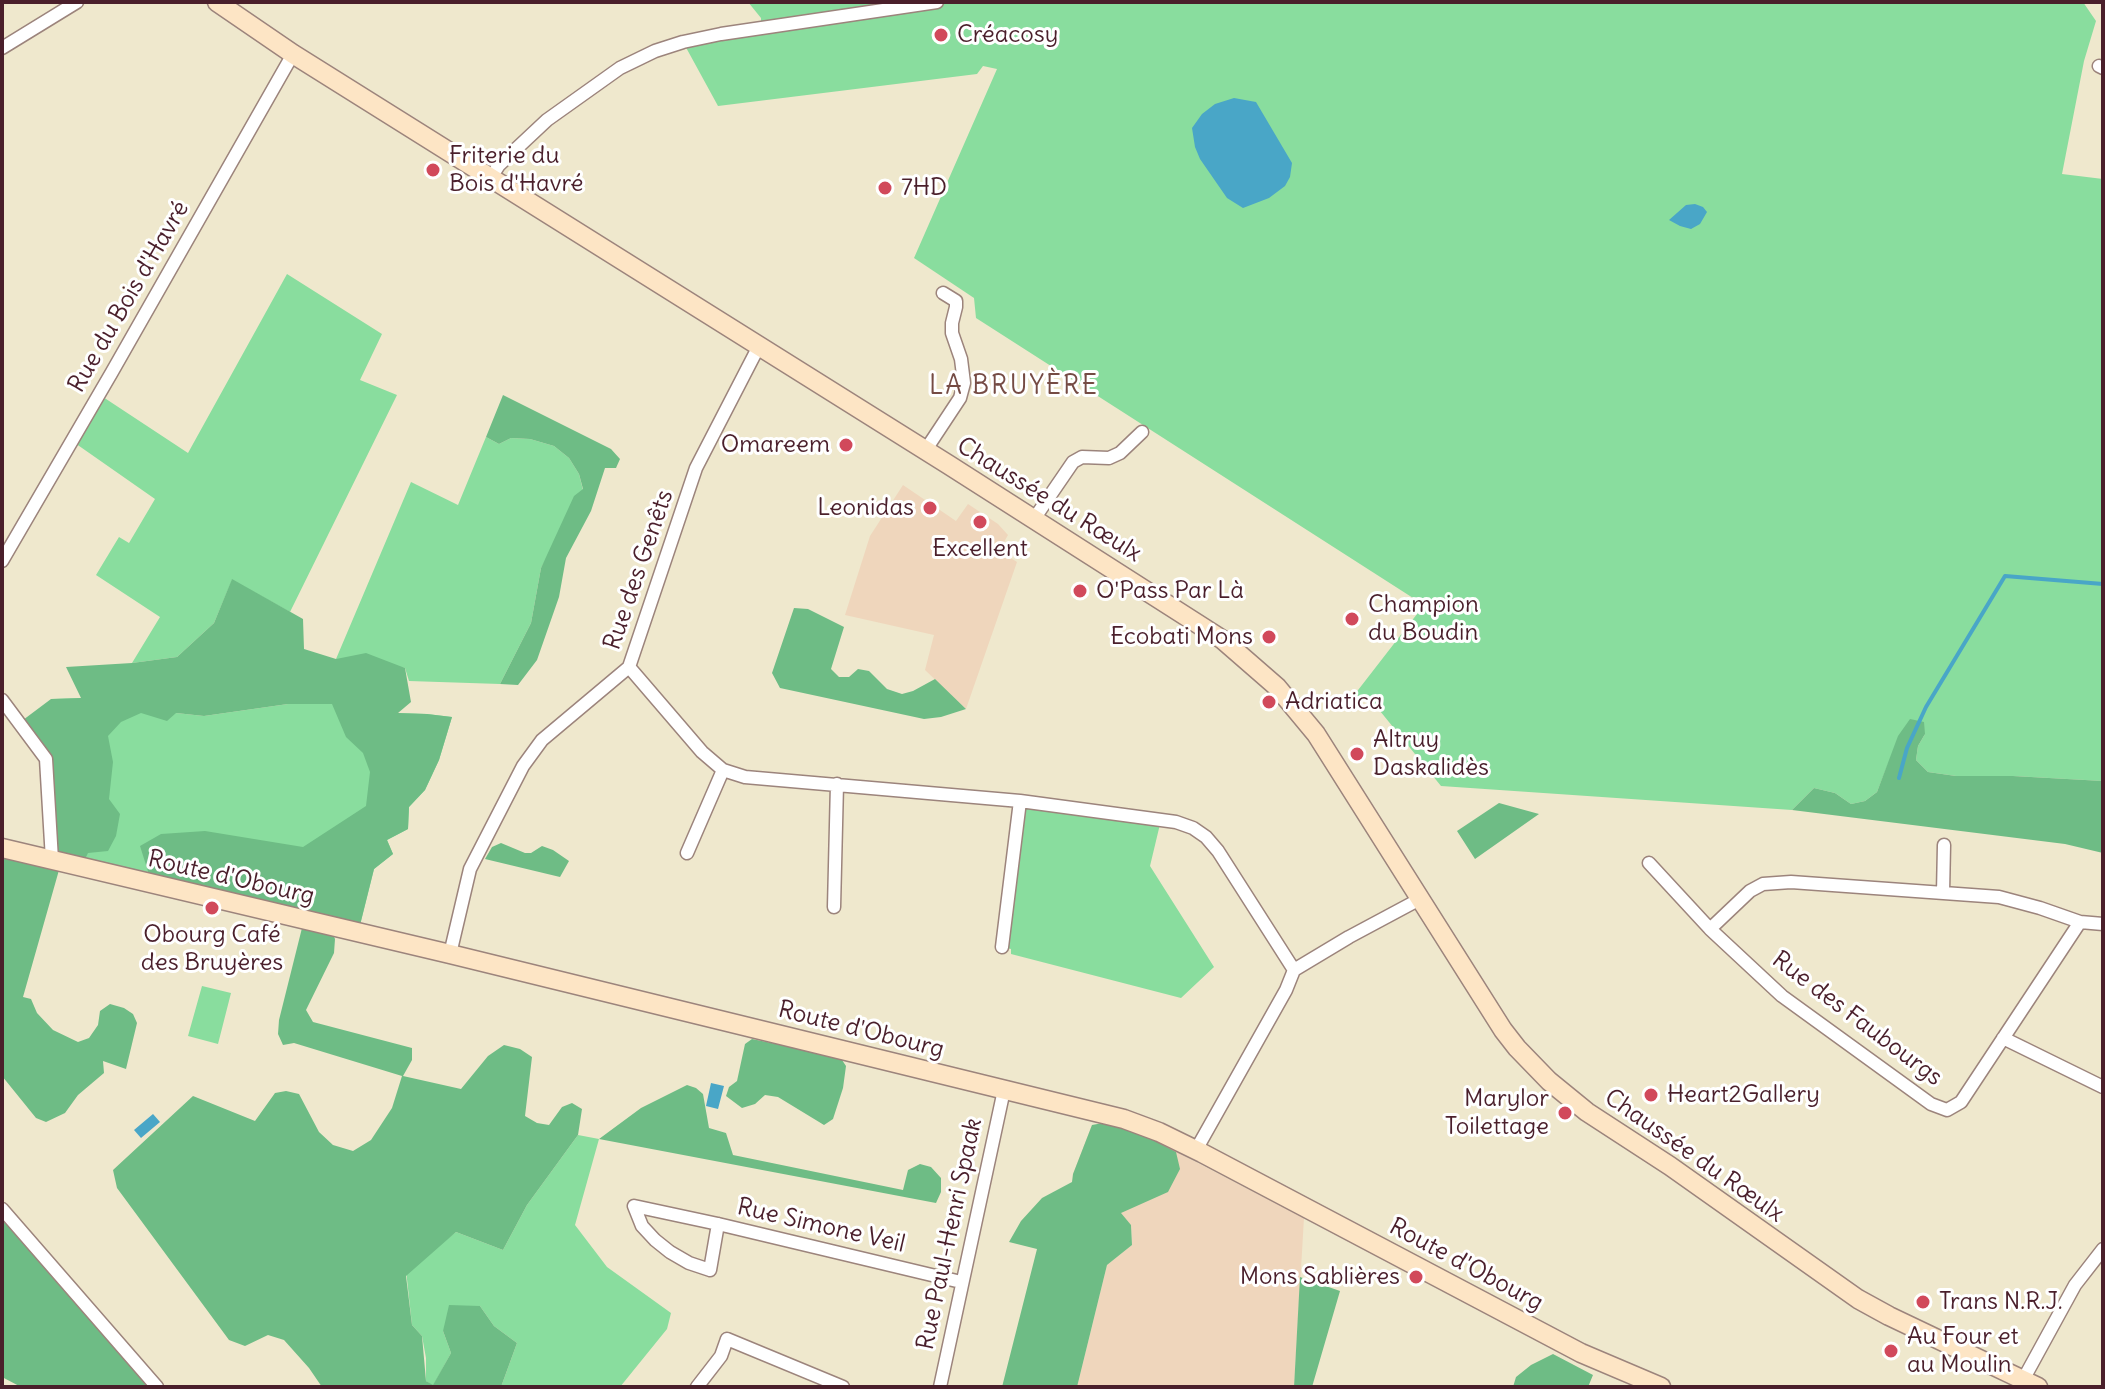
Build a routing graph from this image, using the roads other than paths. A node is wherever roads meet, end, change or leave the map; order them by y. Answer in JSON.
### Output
{"nodes":[{"id":1,"x":77,"y":2,"type":"edge"},
{"id":2,"x":217,"y":2,"type":"edge"},
{"id":3,"x":827,"y":2,"type":"edge"},
{"id":4,"x":937,"y":2,"type":"edge"},
{"id":5,"x":830,"y":17,"type":"junction"},
{"id":6,"x":2,"y":48,"type":"edge"},
{"id":7,"x":293,"y":54,"type":"junction"},
{"id":8,"x":490,"y":179,"type":"junction"},
{"id":9,"x":943,"y":293,"type":"dead end"},
{"id":10,"x":759,"y":346,"type":"junction"},
{"id":11,"x":1142,"y":432,"type":"dead end"},
{"id":12,"x":925,"y":451,"type":"junction"},
{"id":13,"x":1034,"y":519,"type":"junction"},
{"id":14,"x":2,"y":561,"type":"edge"},
{"id":15,"x":629,"y":667,"type":"junction"},
{"id":16,"x":2,"y":700,"type":"edge"},
{"id":17,"x":723,"y":770,"type":"junction"},
{"id":18,"x":837,"y":784,"type":"junction"},
{"id":19,"x":1020,"y":801,"type":"junction"},
{"id":20,"x":1944,"y":845,"type":"dead end"},
{"id":21,"x":2,"y":848,"type":"edge"},
{"id":22,"x":687,"y":853,"type":"dead end"},
{"id":23,"x":52,"y":860,"type":"junction"},
{"id":24,"x":1649,"y":863,"type":"dead end"},
{"id":25,"x":1943,"y":893,"type":"junction"},
{"id":26,"x":1420,"y":899,"type":"junction"},
{"id":27,"x":834,"y":907,"type":"dead end"},
{"id":28,"x":2080,"y":922,"type":"junction"},
{"id":29,"x":2103,"y":924,"type":"edge"},
{"id":30,"x":1710,"y":929,"type":"junction"},
{"id":31,"x":1002,"y":947,"type":"dead end"},
{"id":32,"x":450,"y":954,"type":"junction"},
{"id":33,"x":1294,"y":970,"type":"junction"},
{"id":34,"x":2003,"y":1038,"type":"junction"},
{"id":35,"x":2103,"y":1087,"type":"edge"},
{"id":36,"x":1004,"y":1090,"type":"junction"},
{"id":37,"x":1196,"y":1150,"type":"junction"},
{"id":38,"x":2,"y":1209,"type":"edge"},
{"id":39,"x":718,"y":1224,"type":"junction"},
{"id":40,"x":2103,"y":1249,"type":"edge"},
{"id":41,"x":961,"y":1282,"type":"junction"},
{"id":42,"x":2031,"y":1383,"type":"edge"},
{"id":43,"x":157,"y":1387,"type":"edge"},
{"id":44,"x":697,"y":1387,"type":"edge"},
{"id":45,"x":843,"y":1387,"type":"edge"},
{"id":46,"x":940,"y":1387,"type":"edge"},
{"id":47,"x":1661,"y":1387,"type":"edge"}],
"edges":[{"from":1,"to":6,"type":"street"},
{"from":2,"to":7,"type":"main road","name":"Chaussée du Rœulx"},
{"from":3,"to":5,"type":"street"},
{"from":4,"to":5,"type":"street"},
{"from":5,"to":8,"type":"street"},
{"from":7,"to":8,"type":"main road","name":"Chaussée du Rœulx"},
{"from":7,"to":14,"type":"street","name":"Rue du Bois d'Havré"},
{"from":8,"to":10,"type":"main road","name":"Chaussée du Rœulx"},
{"from":9,"to":12,"type":"street"},
{"from":10,"to":12,"type":"main road","name":"Chaussée du Rœulx"},
{"from":10,"to":15,"type":"street","name":"Rue des Genêts"},
{"from":11,"to":13,"type":"street"},
{"from":12,"to":13,"type":"main road","name":"Chaussée du Rœulx"},
{"from":13,"to":26,"type":"main road","name":"Chaussée du Rœulx"},
{"from":15,"to":17,"type":"street"},
{"from":15,"to":32,"type":"street","name":"Rue des Genêts"},
{"from":16,"to":23,"type":"street"},
{"from":17,"to":18,"type":"street"},
{"from":17,"to":22,"type":"street"},
{"from":18,"to":19,"type":"street"},
{"from":18,"to":27,"type":"street"},
{"from":19,"to":31,"type":"street"},
{"from":19,"to":33,"type":"street"},
{"from":20,"to":25,"type":"street"},
{"from":21,"to":23,"type":"main road","name":"Route d'Obourg"},
{"from":23,"to":32,"type":"main road","name":"Route d'Obourg"},
{"from":24,"to":30,"type":"street","name":"Rue des Faubourgs"},
{"from":25,"to":28,"type":"street"},
{"from":25,"to":30,"type":"street"},
{"from":26,"to":33,"type":"street"},
{"from":26,"to":42,"type":"main road","name":"Chaussée du Rœulx"},
{"from":28,"to":29,"type":"street"},
{"from":28,"to":34,"type":"street","name":"Rue des Faubourgs"},
{"from":30,"to":34,"type":"street","name":"Rue des Faubourgs"},
{"from":32,"to":36,"type":"main road","name":"Route d'Obourg"},
{"from":33,"to":37,"type":"street"},
{"from":34,"to":35,"type":"street"},
{"from":36,"to":37,"type":"main road","name":"Route d'Obourg"},
{"from":36,"to":41,"type":"street","name":"Rue Paul-Henri Spaak"},
{"from":37,"to":47,"type":"main road","name":"Route d'Obourg"},
{"from":38,"to":43,"type":"street"},
{"from":39,"to":39,"type":"street","name":"Rue Simone Veil"},
{"from":39,"to":41,"type":"street","name":"Rue Simone Veil"},
{"from":40,"to":42,"type":"street"},
{"from":41,"to":46,"type":"street","name":"Rue Paul-Henri Spaak"},
{"from":44,"to":45,"type":"street"}]}
